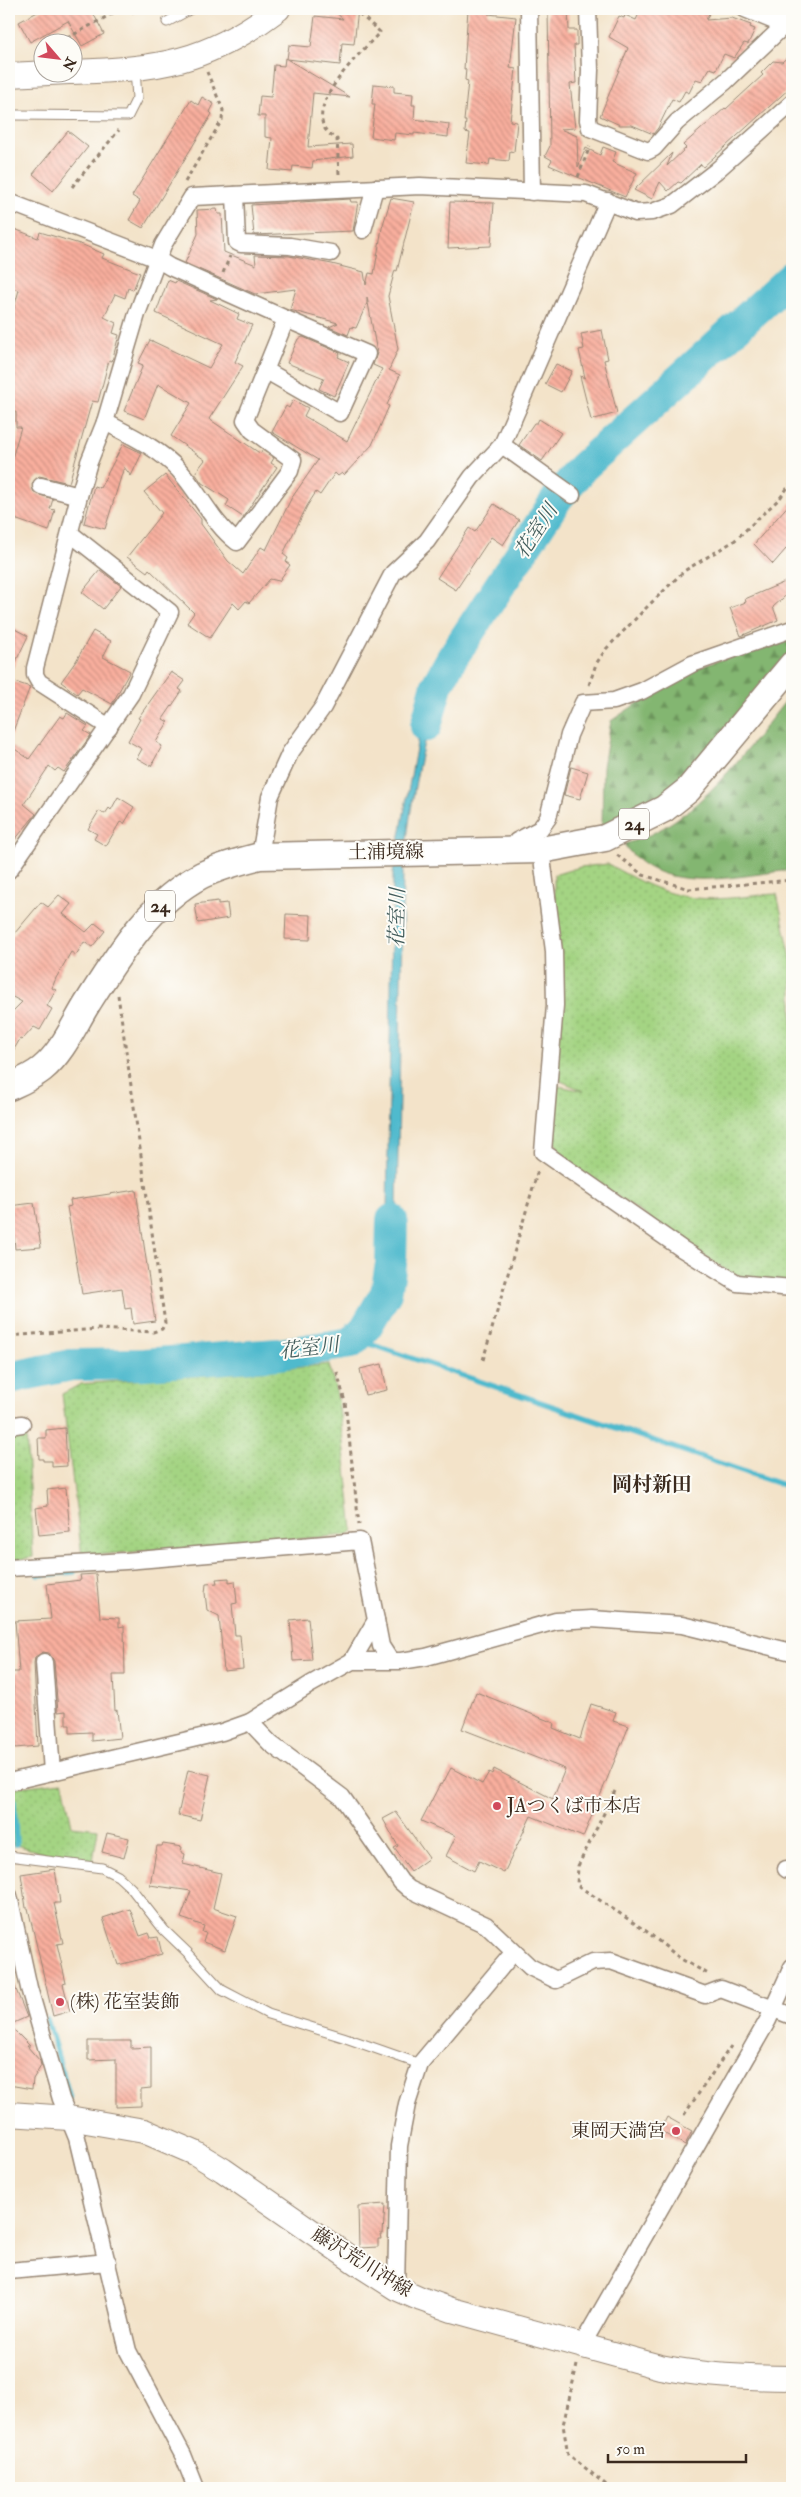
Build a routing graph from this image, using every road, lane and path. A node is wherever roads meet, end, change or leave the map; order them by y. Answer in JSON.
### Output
{"nodes":[{"id":1,"x":140,"y":9,"type":"edge"},
{"id":2,"x":191,"y":9,"type":"edge"},
{"id":3,"x":278,"y":9,"type":"edge"},
{"id":4,"x":354,"y":9,"type":"edge"},
{"id":5,"x":529,"y":9,"type":"edge"},
{"id":6,"x":588,"y":9,"type":"edge"},
{"id":7,"x":746,"y":9,"type":"edge"},
{"id":8,"x":166,"y":22,"type":"dead end"},
{"id":9,"x":788,"y":22,"type":"edge"},
{"id":10,"x":78,"y":32,"type":"edge"},
{"id":11,"x":199,"y":55,"type":"junction"},
{"id":12,"x":135,"y":69,"type":"junction"},
{"id":13,"x":82,"y":71,"type":"edge"},
{"id":14,"x":32,"y":74,"type":"edge"},
{"id":15,"x":9,"y":75,"type":"edge"},
{"id":16,"x":792,"y":103,"type":"edge"},
{"id":17,"x":16,"y":115,"type":"dead end"},
{"id":18,"x":128,"y":116,"type":"junction"},
{"id":19,"x":596,"y":132,"type":"junction"},
{"id":20,"x":577,"y":178,"type":"dead end"},
{"id":21,"x":183,"y":186,"type":"dead end"},
{"id":22,"x":72,"y":187,"type":"dead end"},
{"id":23,"x":375,"y":188,"type":"junction"},
{"id":24,"x":340,"y":189,"type":"junction"},
{"id":25,"x":532,"y":192,"type":"junction"},
{"id":26,"x":235,"y":195,"type":"junction"},
{"id":27,"x":608,"y":201,"type":"junction"},
{"id":28,"x":9,"y":202,"type":"edge"},
{"id":29,"x":363,"y":230,"type":"dead end"},
{"id":30,"x":236,"y":242,"type":"junction"},
{"id":31,"x":331,"y":253,"type":"dead end"},
{"id":32,"x":157,"y":259,"type":"junction"},
{"id":33,"x":216,"y":288,"type":"junction"},
{"id":34,"x":286,"y":318,"type":"junction"},
{"id":35,"x":264,"y":370,"type":"junction"},
{"id":36,"x":105,"y":422,"type":"junction"},
{"id":37,"x":502,"y":445,"type":"junction"},
{"id":38,"x":792,"y":482,"type":"edge"},
{"id":39,"x":40,"y":486,"type":"dead end"},
{"id":40,"x":572,"y":495,"type":"dead end"},
{"id":41,"x":79,"y":496,"type":"junction"},
{"id":42,"x":71,"y":534,"type":"junction"},
{"id":43,"x":792,"y":629,"type":"edge"},
{"id":44,"x":792,"y":665,"type":"edge"},
{"id":45,"x":583,"y":703,"type":"junction"},
{"id":46,"x":109,"y":727,"type":"junction"},
{"id":47,"x":605,"y":838,"type":"junction"},
{"id":48,"x":529,"y":850,"type":"junction"},
{"id":49,"x":260,"y":856,"type":"junction"},
{"id":50,"x":9,"y":870,"type":"edge"},
{"id":51,"x":792,"y":880,"type":"edge"},
{"id":52,"x":112,"y":965,"type":"junction"},
{"id":53,"x":9,"y":1088,"type":"edge"},
{"id":54,"x":543,"y":1152,"type":"junction"},
{"id":55,"x":792,"y":1288,"type":"edge"},
{"id":56,"x":9,"y":1336,"type":"edge"},
{"id":57,"x":483,"y":1360,"type":"dead end"},
{"id":58,"x":337,"y":1372,"type":"dead end"},
{"id":59,"x":360,"y":1540,"type":"junction"},
{"id":60,"x":9,"y":1568,"type":"edge"},
{"id":61,"x":376,"y":1620,"type":"junction"},
{"id":62,"x":792,"y":1652,"type":"edge"},
{"id":63,"x":390,"y":1660,"type":"junction"},
{"id":64,"x":352,"y":1661,"type":"junction"},
{"id":65,"x":44,"y":1662,"type":"dead end"},
{"id":66,"x":250,"y":1722,"type":"junction"},
{"id":67,"x":52,"y":1772,"type":"junction"},
{"id":68,"x":9,"y":1782,"type":"edge"},
{"id":69,"x":615,"y":1791,"type":"dead end"},
{"id":70,"x":9,"y":1856,"type":"edge"},
{"id":71,"x":9,"y":1896,"type":"edge"},
{"id":72,"x":514,"y":1953,"type":"junction"},
{"id":73,"x":792,"y":1967,"type":"edge"},
{"id":74,"x":721,"y":1989,"type":"junction"},
{"id":75,"x":773,"y":2009,"type":"junction"},
{"id":76,"x":792,"y":2016,"type":"edge"},
{"id":77,"x":733,"y":2044,"type":"dead end"},
{"id":78,"x":420,"y":2064,"type":"junction"},
{"id":79,"x":9,"y":2114,"type":"edge"},
{"id":80,"x":684,"y":2115,"type":"dead end"},
{"id":81,"x":69,"y":2118,"type":"junction"},
{"id":82,"x":108,"y":2262,"type":"junction"},
{"id":83,"x":9,"y":2272,"type":"edge"},
{"id":84,"x":396,"y":2288,"type":"junction"},
{"id":85,"x":582,"y":2345,"type":"junction"},
{"id":86,"x":792,"y":2378,"type":"edge"},
{"id":87,"x":196,"y":2488,"type":"edge"},
{"id":88,"x":610,"y":2488,"type":"edge"},
{"id":89,"x":747,"y":2488,"type":"edge"},
{"id":90,"x":787,"y":2488,"type":"edge"}],
"edges":[{"from":1,"to":10,"type":"path"},
{"from":2,"to":8,"type":"lane"},
{"from":3,"to":11,"type":"main road"},
{"from":4,"to":24,"type":"path"},
{"from":5,"to":25,"type":"street"},
{"from":6,"to":19,"type":"street"},
{"from":7,"to":9,"type":"street"},
{"from":9,"to":19,"type":"street"},
{"from":11,"to":12,"type":"main road"},
{"from":11,"to":21,"type":"path"},
{"from":12,"to":13,"type":"main road"},
{"from":12,"to":18,"type":"lane"},
{"from":14,"to":15,"type":"main road"},
{"from":16,"to":27,"type":"street"},
{"from":17,"to":18,"type":"lane"},
{"from":18,"to":22,"type":"path"},
{"from":19,"to":20,"type":"path"},
{"from":23,"to":24,"type":"street"},
{"from":23,"to":25,"type":"street"},
{"from":23,"to":29,"type":"street"},
{"from":24,"to":26,"type":"street"},
{"from":25,"to":27,"type":"street"},
{"from":26,"to":30,"type":"street"},
{"from":26,"to":32,"type":"street"},
{"from":27,"to":37,"type":"street"},
{"from":28,"to":32,"type":"street"},
{"from":30,"to":31,"type":"street"},
{"from":30,"to":33,"type":"path"},
{"from":32,"to":33,"type":"street"},
{"from":32,"to":36,"type":"street"},
{"from":33,"to":34,"type":"street"},
{"from":34,"to":35,"type":"street"},
{"from":34,"to":35,"type":"street"},
{"from":35,"to":36,"type":"street"},
{"from":36,"to":41,"type":"street"},
{"from":37,"to":40,"type":"street"},
{"from":37,"to":49,"type":"street"},
{"from":38,"to":45,"type":"path"},
{"from":39,"to":41,"type":"street"},
{"from":41,"to":42,"type":"street"},
{"from":42,"to":46,"type":"street"},
{"from":42,"to":46,"type":"street"},
{"from":43,"to":45,"type":"street"},
{"from":44,"to":47,"type":"main road","name":"土浦境線","number":"24"},
{"from":45,"to":48,"type":"street"},
{"from":46,"to":50,"type":"street"},
{"from":47,"to":48,"type":"main road","name":"土浦境線","number":"24"},
{"from":47,"to":51,"type":"path"},
{"from":48,"to":49,"type":"main road","name":"土浦境線","number":"24"},
{"from":48,"to":54,"type":"street"},
{"from":49,"to":52,"type":"main road","name":"土浦境線","number":"24"},
{"from":52,"to":53,"type":"main road","name":"土浦境線","number":"24"},
{"from":52,"to":56,"type":"path"},
{"from":54,"to":55,"type":"street"},
{"from":54,"to":57,"type":"path"},
{"from":58,"to":59,"type":"path"},
{"from":59,"to":60,"type":"street"},
{"from":59,"to":61,"type":"street"},
{"from":61,"to":63,"type":"street"},
{"from":61,"to":64,"type":"street"},
{"from":62,"to":63,"type":"street"},
{"from":63,"to":64,"type":"street"},
{"from":64,"to":66,"type":"street"},
{"from":65,"to":67,"type":"street"},
{"from":66,"to":67,"type":"street"},
{"from":66,"to":72,"type":"street"},
{"from":67,"to":68,"type":"street"},
{"from":69,"to":74,"type":"path"},
{"from":70,"to":78,"type":"lane"},
{"from":71,"to":81,"type":"street"},
{"from":72,"to":74,"type":"street"},
{"from":72,"to":78,"type":"street"},
{"from":73,"to":75,"type":"street"},
{"from":74,"to":75,"type":"street"},
{"from":75,"to":76,"type":"street"},
{"from":75,"to":85,"type":"street"},
{"from":77,"to":80,"type":"path"},
{"from":78,"to":84,"type":"street"},
{"from":79,"to":81,"type":"main road","name":"藤沢荒川沖線"},
{"from":81,"to":82,"type":"street"},
{"from":81,"to":84,"type":"main road","name":"藤沢荒川沖線"},
{"from":82,"to":83,"type":"street"},
{"from":82,"to":87,"type":"street"},
{"from":84,"to":85,"type":"main road","name":"藤沢荒川沖線"},
{"from":85,"to":86,"type":"main road","name":"藤沢荒川沖線"},
{"from":85,"to":88,"type":"path"},
{"from":89,"to":90,"type":"path"}]}
